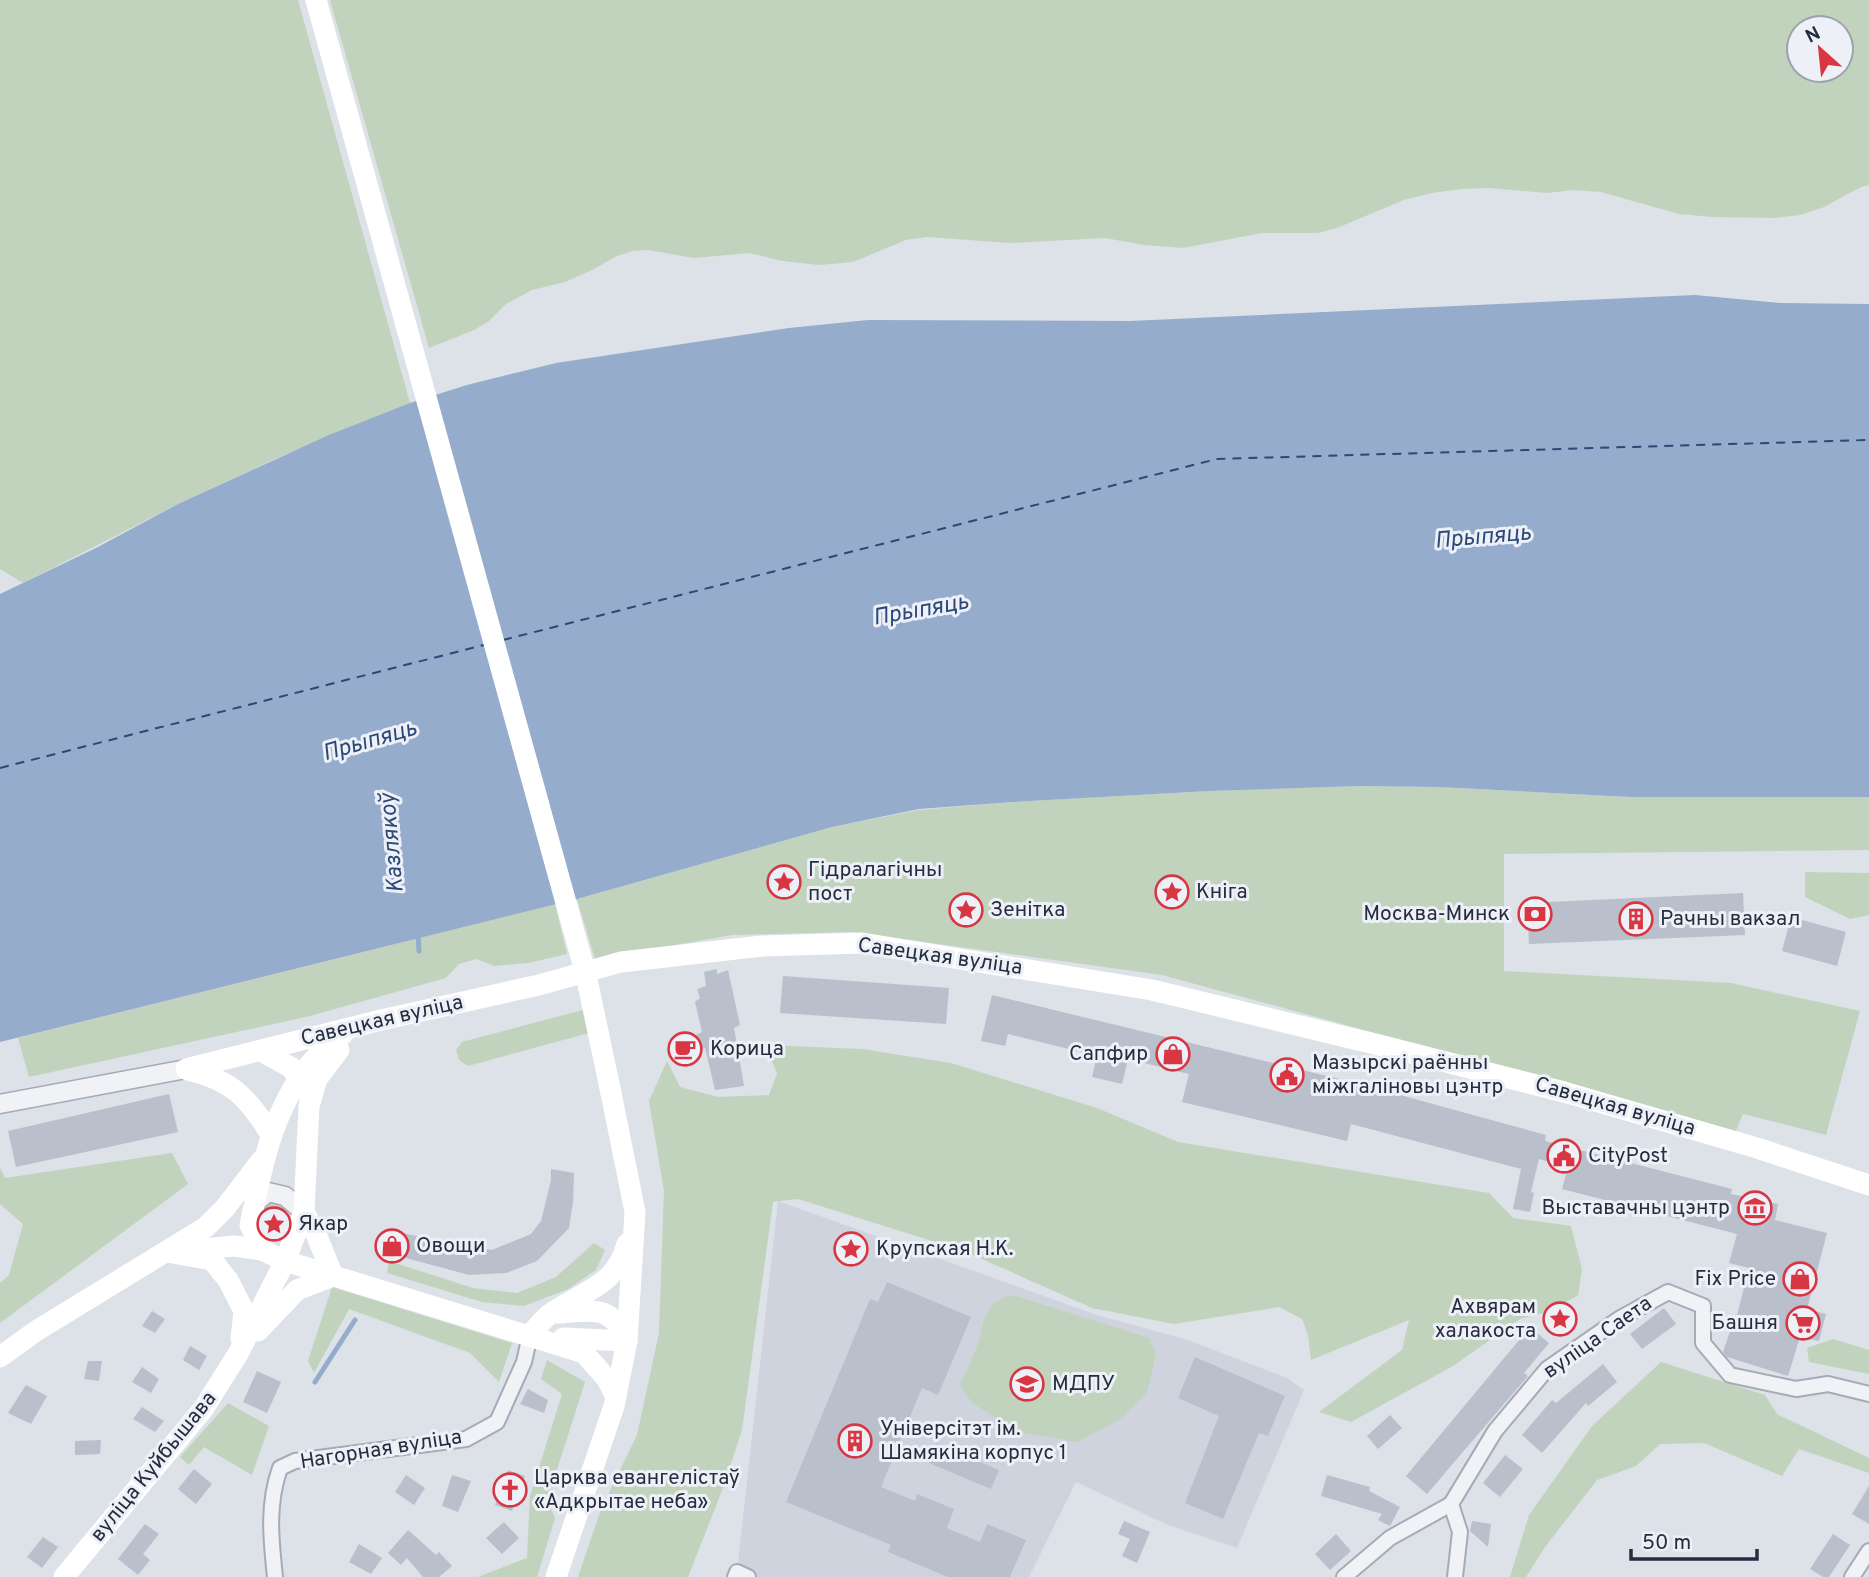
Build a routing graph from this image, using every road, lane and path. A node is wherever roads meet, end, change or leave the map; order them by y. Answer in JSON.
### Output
{"nodes":[{"id":1,"x":316,"y":0,"type":"edge"},
{"id":2,"x":381,"y":1020,"type":"junction"},
{"id":3,"x":261,"y":1051,"type":"junction"},
{"id":4,"x":186,"y":1069,"type":"junction"},
{"id":5,"x":298,"y":1079,"type":"junction"},
{"id":6,"x":0,"y":1104,"type":"edge"},
{"id":7,"x":309,"y":1106,"type":"junction"},
{"id":8,"x":269,"y":1144,"type":"junction"},
{"id":9,"x":1869,"y":1185,"type":"edge"},
{"id":10,"x":254,"y":1204,"type":"junction"},
{"id":11,"x":303,"y":1212,"type":"junction"},
{"id":12,"x":635,"y":1212,"type":"junction"},
{"id":13,"x":262,"y":1250,"type":"junction"},
{"id":14,"x":167,"y":1252,"type":"junction"},
{"id":15,"x":285,"y":1261,"type":"junction"},
{"id":16,"x":333,"y":1276,"type":"junction"},
{"id":17,"x":550,"y":1313,"type":"junction"},
{"id":18,"x":530,"y":1335,"type":"junction"},
{"id":19,"x":627,"y":1341,"type":"junction"},
{"id":20,"x":239,"y":1352,"type":"junction"},
{"id":21,"x":0,"y":1357,"type":"edge"},
{"id":22,"x":1869,"y":1394,"type":"edge"},
{"id":23,"x":616,"y":1397,"type":"junction"},
{"id":24,"x":1451,"y":1504,"type":"junction"},
{"id":25,"x":1869,"y":1551,"type":"edge"},
{"id":26,"x":64,"y":1577,"type":"edge"},
{"id":27,"x":275,"y":1577,"type":"edge"},
{"id":28,"x":556,"y":1577,"type":"edge"},
{"id":29,"x":735,"y":1577,"type":"edge"},
{"id":30,"x":748,"y":1577,"type":"edge"},
{"id":31,"x":1344,"y":1577,"type":"edge"},
{"id":32,"x":1455,"y":1577,"type":"edge"},
{"id":33,"x":1852,"y":1577,"type":"edge"}],
"edges":[{"from":1,"to":12,"type":"main road","bridge":true},
{"from":2,"to":3,"type":"main road","name":"Савецкая вуліца"},
{"from":2,"to":5,"type":"main road"},
{"from":2,"to":7,"type":"main road","name":"вуліца Куйбышава"},
{"from":2,"to":9,"type":"main road","name":"Савецкая вуліца"},
{"from":3,"to":4,"type":"main road","name":"Савецкая вуліца"},
{"from":3,"to":5,"type":"main road"},
{"from":4,"to":6,"type":"street","name":"Савецкая вуліца"},
{"from":4,"to":8,"type":"main road"},
{"from":5,"to":7,"type":"main road"},
{"from":5,"to":8,"type":"main road"},
{"from":7,"to":11,"type":"main road","name":"вуліца Куйбышава"},
{"from":8,"to":10,"type":"main road"},
{"from":8,"to":14,"type":"main road"},
{"from":10,"to":11,"type":"street"},
{"from":10,"to":13,"type":"main road"},
{"from":11,"to":15,"type":"main road","name":"вуліца Куйбышава"},
{"from":11,"to":16,"type":"main road"},
{"from":12,"to":17,"type":"main road"},
{"from":12,"to":19,"type":"main road"},
{"from":13,"to":14,"type":"main road"},
{"from":13,"to":15,"type":"main road"},
{"from":14,"to":20,"type":"main road"},
{"from":14,"to":21,"type":"main road"},
{"from":15,"to":16,"type":"main road"},
{"from":15,"to":20,"type":"main road","name":"вуліца Куйбышава"},
{"from":16,"to":18,"type":"main road"},
{"from":16,"to":20,"type":"main road"},
{"from":17,"to":18,"type":"main road"},
{"from":17,"to":19,"type":"main road"},
{"from":18,"to":19,"type":"main road"},
{"from":18,"to":23,"type":"main road"},
{"from":18,"to":27,"type":"street","name":"Нагорная вуліца"},
{"from":19,"to":23,"type":"main road"},
{"from":20,"to":26,"type":"main road","name":"вуліца Куйбышава"},
{"from":22,"to":24,"type":"street","name":"вуліца Саета"},
{"from":23,"to":28,"type":"main road"},
{"from":24,"to":31,"type":"street"},
{"from":24,"to":32,"type":"street"},
{"from":25,"to":33,"type":"street"},
{"from":29,"to":30,"type":"street"}]}
